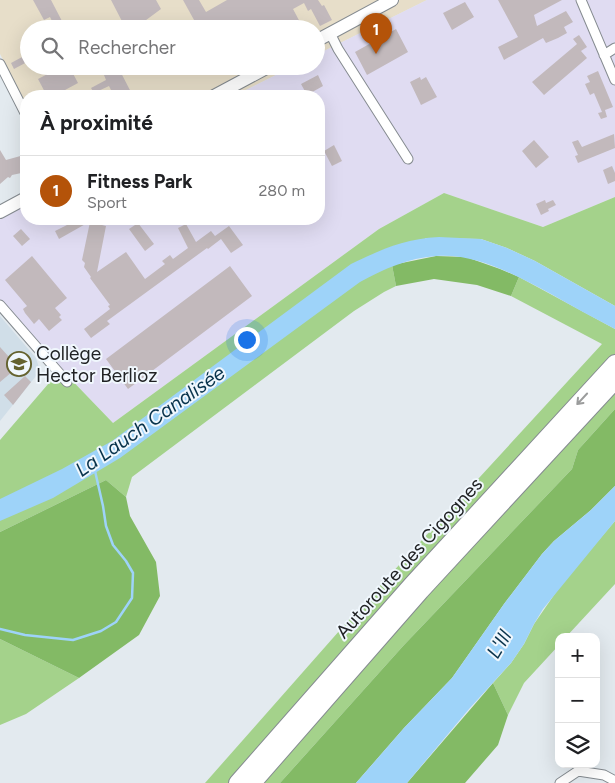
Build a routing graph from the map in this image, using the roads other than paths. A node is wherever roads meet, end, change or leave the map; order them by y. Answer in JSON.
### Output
{"nodes":[{"id":1,"x":392,"y":0,"type":"edge"},
{"id":2,"x":581,"y":0,"type":"edge"},
{"id":3,"x":330,"y":33,"type":"junction"},
{"id":4,"x":325,"y":36,"type":"edge"},
{"id":5,"x":615,"y":48,"type":"edge"},
{"id":6,"x":604,"y":55,"type":"junction"},
{"id":7,"x":0,"y":64,"type":"edge"},
{"id":8,"x":253,"y":75,"type":"edge"},
{"id":9,"x":615,"y":80,"type":"edge"},
{"id":10,"x":225,"y":90,"type":"edge"},
{"id":11,"x":20,"y":103,"type":"edge"},
{"id":12,"x":408,"y":159,"type":"dead end"},
{"id":13,"x":20,"y":201,"type":"edge"},
{"id":14,"x":0,"y":212,"type":"edge"},
{"id":15,"x":0,"y":305,"type":"edge"},
{"id":16,"x":615,"y":363,"type":"edge"},
{"id":17,"x":67,"y":382,"type":"dead end"},
{"id":18,"x":613,"y":386,"type":"edge"},
{"id":19,"x":615,"y":781,"type":"edge"},
{"id":20,"x":237,"y":783,"type":"edge"},
{"id":21,"x":253,"y":783,"type":"edge"},
{"id":22,"x":560,"y":783,"type":"edge"}],
"edges":[{"from":1,"to":3,"type":"street"},
{"from":2,"to":6,"type":"street"},
{"from":3,"to":4,"type":"street"},
{"from":3,"to":12,"type":"street"},
{"from":5,"to":6,"type":"street"},
{"from":6,"to":9,"type":"street"},
{"from":7,"to":11,"type":"street"},
{"from":8,"to":10,"type":"street"},
{"from":13,"to":14,"type":"street"},
{"from":15,"to":17,"type":"street"},
{"from":16,"to":20,"type":"highway","name":"Autoroute des Cigognes","one_way":true},
{"from":18,"to":21,"type":"highway","name":"Autoroute des Cigognes"},
{"from":19,"to":22,"type":"street"}]}
